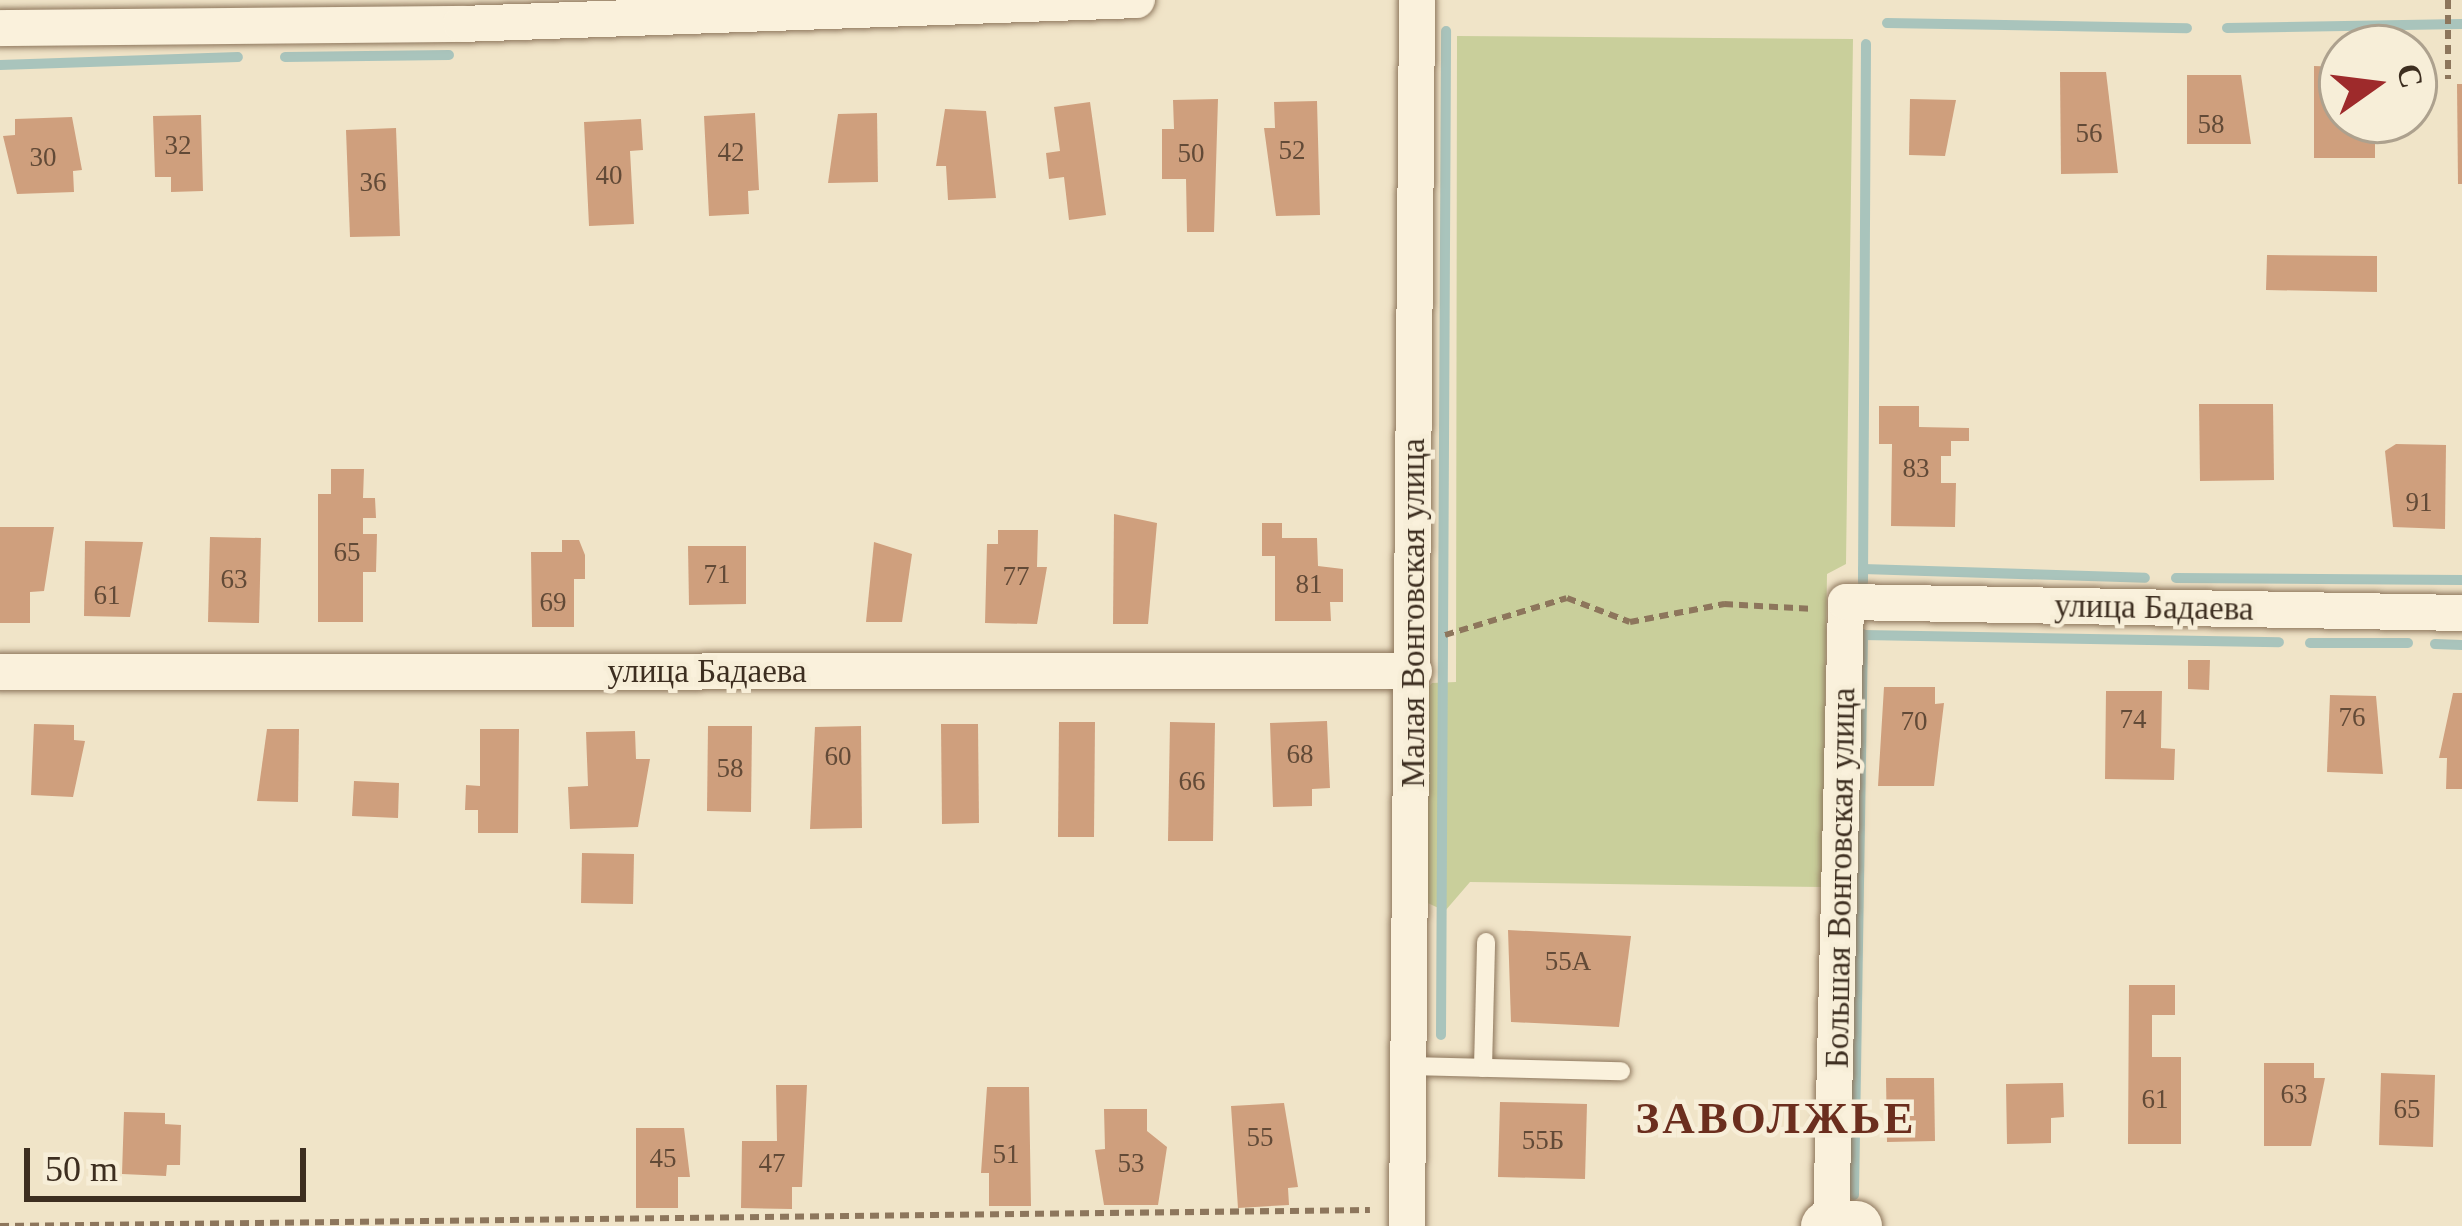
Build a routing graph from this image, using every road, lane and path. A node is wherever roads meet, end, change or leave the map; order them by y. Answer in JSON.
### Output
{"nodes":[{"id":1,"x":1136,"y":0,"type":"edge"},
{"id":2,"x":1417,"y":0,"type":"edge"},
{"id":3,"x":2448,"y":0,"type":"edge"},
{"id":4,"x":0,"y":28,"type":"edge"},
{"id":5,"x":2448,"y":79,"type":"dead end"},
{"id":6,"x":1846,"y":602,"type":"junction"},
{"id":7,"x":2462,"y":613,"type":"edge"},
{"id":8,"x":1448,"y":635,"type":"dead end"},
{"id":9,"x":1414,"y":671,"type":"junction"},
{"id":10,"x":0,"y":672,"type":"edge"},
{"id":11,"x":1486,"y":942,"type":"dead end"},
{"id":12,"x":1408,"y":1066,"type":"junction"},
{"id":13,"x":1483,"y":1068,"type":"junction"},
{"id":14,"x":1621,"y":1071,"type":"dead end"},
{"id":15,"x":1407,"y":1217,"type":"edge"},
{"id":16,"x":0,"y":1226,"type":"edge"},
{"id":17,"x":15,"y":1226,"type":"edge"},
{"id":18,"x":1829,"y":1226,"type":"edge"},
{"id":19,"x":1856,"y":1226,"type":"edge"}],
"edges":[{"from":1,"to":4,"type":"street"},
{"from":2,"to":9,"type":"street","name":"Малая Вонговская улица"},
{"from":3,"to":5,"type":"path"},
{"from":6,"to":7,"type":"street","name":"улица Бадаева"},
{"from":6,"to":8,"type":"path"},
{"from":6,"to":18,"type":"street","name":"Большая Вонговская улица"},
{"from":9,"to":10,"type":"street","name":"улица Бадаева"},
{"from":9,"to":12,"type":"street","name":"Малая Вонговская улица"},
{"from":11,"to":13,"type":"lane"},
{"from":12,"to":13,"type":"lane"},
{"from":12,"to":15,"type":"street","name":"Малая Вонговская улица"},
{"from":13,"to":14,"type":"lane"},
{"from":15,"to":17,"type":"path"},
{"from":16,"to":17,"type":"path"},
{"from":18,"to":19,"type":"street"}]}
